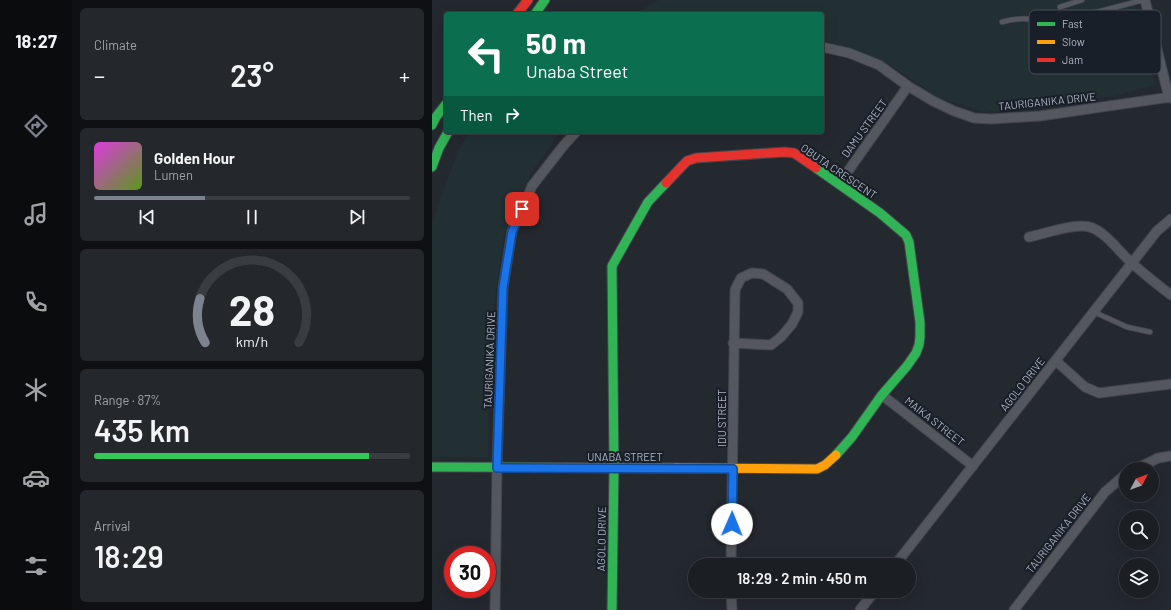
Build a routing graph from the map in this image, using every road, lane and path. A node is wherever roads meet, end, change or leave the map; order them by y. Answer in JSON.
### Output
{"nodes":[{"id":1,"x":528,"y":0,"type":"edge"},
{"id":2,"x":545,"y":0,"type":"edge"},
{"id":3,"x":1082,"y":0,"type":"edge"},
{"id":4,"x":1144,"y":0,"type":"edge"},
{"id":5,"x":1060,"y":7,"type":"dead end"},
{"id":6,"x":1105,"y":10,"type":"edge"},
{"id":7,"x":1147,"y":10,"type":"edge"},
{"id":8,"x":519,"y":12,"type":"edge"},
{"id":9,"x":536,"y":12,"type":"edge"},
{"id":10,"x":1029,"y":20,"type":"edge"},
{"id":11,"x":1002,"y":22,"type":"dead end"},
{"id":12,"x":824,"y":48,"type":"edge"},
{"id":13,"x":1161,"y":64,"type":"edge"},
{"id":14,"x":908,"y":86,"type":"junction"},
{"id":15,"x":1170,"y":98,"type":"edge"},
{"id":16,"x":444,"y":107,"type":"edge"},
{"id":17,"x":432,"y":125,"type":"edge"},
{"id":18,"x":447,"y":134,"type":"edge"},
{"id":19,"x":574,"y":134,"type":"edge"},
{"id":20,"x":432,"y":167,"type":"edge"},
{"id":21,"x":838,"y":184,"type":"junction"},
{"id":22,"x":1171,"y":219,"type":"edge"},
{"id":23,"x":1029,"y":237,"type":"dead end"},
{"id":24,"x":1132,"y":264,"type":"junction"},
{"id":25,"x":1171,"y":295,"type":"edge"},
{"id":26,"x":1094,"y":312,"type":"junction"},
{"id":27,"x":1150,"y":332,"type":"dead end"},
{"id":28,"x":733,"y":343,"type":"junction"},
{"id":29,"x":1056,"y":361,"type":"junction"},
{"id":30,"x":1171,"y":384,"type":"edge"},
{"id":31,"x":882,"y":395,"type":"junction"},
{"id":32,"x":1171,"y":456,"type":"edge"},
{"id":33,"x":1150,"y":462,"type":"edge"},
{"id":34,"x":973,"y":466,"type":"junction"},
{"id":35,"x":432,"y":467,"type":"edge"},
{"id":36,"x":497,"y":468,"type":"junction"},
{"id":37,"x":614,"y":468,"type":"junction"},
{"id":38,"x":733,"y":469,"type":"junction"},
{"id":39,"x":817,"y":469,"type":"joint"},
{"id":40,"x":1119,"y":480,"type":"edge"},
{"id":41,"x":731,"y":558,"type":"edge"},
{"id":42,"x":901,"y":558,"type":"edge"},
{"id":43,"x":731,"y":598,"type":"edge"},
{"id":44,"x":869,"y":598,"type":"edge"},
{"id":45,"x":495,"y":610,"type":"edge"},
{"id":46,"x":612,"y":610,"type":"edge"},
{"id":47,"x":732,"y":610,"type":"edge"},
{"id":48,"x":860,"y":610,"type":"edge"},
{"id":49,"x":1014,"y":610,"type":"edge"}],
"edges":[{"from":1,"to":8,"type":"street"},
{"from":2,"to":9,"type":"street"},
{"from":3,"to":5,"type":"lane"},
{"from":4,"to":6,"type":"lane"},
{"from":4,"to":7,"type":"street"},
{"from":10,"to":11,"type":"lane"},
{"from":12,"to":14,"type":"street","name":"TAURIGANIKA DRIVE"},
{"from":13,"to":15,"type":"street"},
{"from":14,"to":15,"type":"street","name":"TAURIGANIKA DRIVE"},
{"from":14,"to":21,"type":"street","name":"DAMU STREET"},
{"from":16,"to":17,"type":"street"},
{"from":18,"to":20,"type":"street"},
{"from":19,"to":36,"type":"street","name":"TAURIGANIKA DRIVE"},
{"from":21,"to":31,"type":"street","name":"OBUTA CRESCENT"},
{"from":21,"to":37,"type":"street","name":"OBUTA CRESCENT"},
{"from":22,"to":24,"type":"street","name":"AGOLO DRIVE"},
{"from":23,"to":24,"type":"street"},
{"from":24,"to":25,"type":"street"},
{"from":24,"to":26,"type":"street","name":"AGOLO DRIVE"},
{"from":26,"to":27,"type":"lane"},
{"from":26,"to":29,"type":"street","name":"AGOLO DRIVE"},
{"from":28,"to":28,"type":"street"},
{"from":28,"to":38,"type":"street","name":"IDU STREET"},
{"from":29,"to":30,"type":"street"},
{"from":29,"to":34,"type":"street","name":"AGOLO DRIVE"},
{"from":31,"to":34,"type":"street","name":"MAIKA STREET"},
{"from":31,"to":39,"type":"street","name":"OBUTA CRESCENT"},
{"from":32,"to":33,"type":"street"},
{"from":34,"to":42,"type":"street","name":"AGOLO DRIVE"},
{"from":35,"to":36,"type":"street","name":"UNABA STREET"},
{"from":36,"to":37,"type":"street","name":"UNABA STREET"},
{"from":36,"to":45,"type":"street","name":"TAURIGANIKA DRIVE"},
{"from":37,"to":38,"type":"street","name":"UNABA STREET"},
{"from":37,"to":46,"type":"street","name":"AGOLO DRIVE"},
{"from":38,"to":39,"type":"street","name":"UNABA STREET"},
{"from":38,"to":41,"type":"street","name":"IDU STREET"},
{"from":40,"to":49,"type":"street","name":"TAURIGANIKA DRIVE"},
{"from":43,"to":47,"type":"street"},
{"from":44,"to":48,"type":"street"}]}
